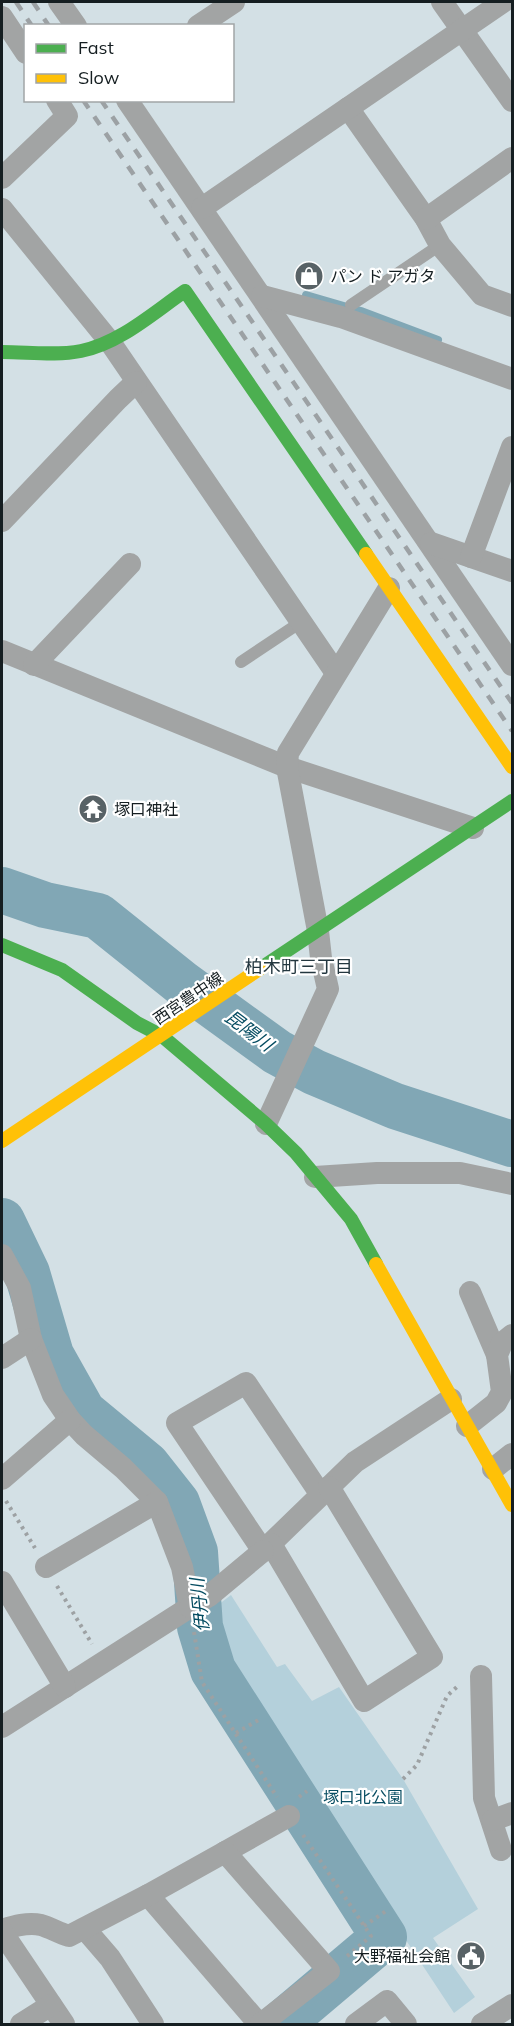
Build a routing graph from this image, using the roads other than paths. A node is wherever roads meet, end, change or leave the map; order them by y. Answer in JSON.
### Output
{"nodes":[{"id":1,"x":59,"y":2,"type":"edge"},
{"id":2,"x":234,"y":2,"type":"edge"},
{"id":3,"x":442,"y":2,"type":"edge"},
{"id":4,"x":503,"y":2,"type":"edge"},
{"id":5,"x":2,"y":17,"type":"edge"},
{"id":6,"x":75,"y":24,"type":"edge"},
{"id":7,"x":201,"y":24,"type":"edge"},
{"id":8,"x":461,"y":30,"type":"junction"},
{"id":9,"x":24,"y":50,"type":"edge"},
{"id":10,"x":513,"y":101,"type":"edge"},
{"id":11,"x":58,"y":102,"type":"edge"},
{"id":12,"x":128,"y":102,"type":"edge"},
{"id":13,"x":348,"y":108,"type":"junction"},
{"id":14,"x":513,"y":158,"type":"edge"},
{"id":15,"x":2,"y":178,"type":"edge"},
{"id":16,"x":202,"y":208,"type":"junction"},
{"id":17,"x":2,"y":209,"type":"edge"},
{"id":18,"x":426,"y":219,"type":"junction"},
{"id":19,"x":440,"y":245,"type":"junction"},
{"id":20,"x":262,"y":296,"type":"junction"},
{"id":21,"x":351,"y":304,"type":"dead end"},
{"id":22,"x":513,"y":306,"type":"edge"},
{"id":23,"x":110,"y":342,"type":"junction"},
{"id":24,"x":2,"y":352,"type":"edge"},
{"id":25,"x":513,"y":379,"type":"edge"},
{"id":26,"x":136,"y":382,"type":"junction"},
{"id":27,"x":513,"y":447,"type":"edge"},
{"id":28,"x":2,"y":521,"type":"edge"},
{"id":29,"x":431,"y":543,"type":"junction"},
{"id":30,"x":471,"y":557,"type":"junction"},
{"id":31,"x":130,"y":564,"type":"dead end"},
{"id":32,"x":513,"y":571,"type":"edge"},
{"id":33,"x":389,"y":588,"type":"junction"},
{"id":34,"x":301,"y":622,"type":"junction"},
{"id":35,"x":2,"y":651,"type":"edge"},
{"id":36,"x":241,"y":662,"type":"dead end"},
{"id":37,"x":34,"y":665,"type":"junction"},
{"id":38,"x":513,"y":665,"type":"edge"},
{"id":39,"x":336,"y":673,"type":"junction"},
{"id":40,"x":286,"y":767,"type":"junction"},
{"id":41,"x":513,"y":767,"type":"edge"},
{"id":42,"x":513,"y":801,"type":"edge"},
{"id":43,"x":473,"y":828,"type":"junction"},
{"id":44,"x":318,"y":931,"type":"junction"},
{"id":45,"x":2,"y":945,"type":"edge"},
{"id":46,"x":162,"y":1036,"type":"junction"},
{"id":47,"x":266,"y":1124,"type":"junction"},
{"id":48,"x":2,"y":1141,"type":"edge"},
{"id":49,"x":315,"y":1177,"type":"junction"},
{"id":50,"x":513,"y":1184,"type":"edge"},
{"id":51,"x":2,"y":1255,"type":"edge"},
{"id":52,"x":470,"y":1292,"type":"dead end"},
{"id":53,"x":513,"y":1335,"type":"edge"},
{"id":54,"x":31,"y":1339,"type":"junction"},
{"id":55,"x":497,"y":1354,"type":"junction"},
{"id":56,"x":2,"y":1358,"type":"edge"},
{"id":57,"x":451,"y":1399,"type":"junction"},
{"id":58,"x":70,"y":1420,"type":"junction"},
{"id":59,"x":467,"y":1426,"type":"junction"},
{"id":60,"x":513,"y":1454,"type":"edge"},
{"id":61,"x":493,"y":1469,"type":"junction"},
{"id":62,"x":2,"y":1479,"type":"edge"},
{"id":63,"x":325,"y":1491,"type":"junction"},
{"id":64,"x":157,"y":1502,"type":"junction"},
{"id":65,"x":513,"y":1505,"type":"edge"},
{"id":66,"x":267,"y":1548,"type":"junction"},
{"id":67,"x":46,"y":1567,"type":"dead end"},
{"id":68,"x":2,"y":1581,"type":"edge"},
{"id":69,"x":199,"y":1602,"type":"junction"},
{"id":70,"x":481,"y":1676,"type":"road end"},
{"id":71,"x":65,"y":1687,"type":"junction"},
{"id":72,"x":2,"y":1728,"type":"edge"},
{"id":73,"x":290,"y":1816,"type":"dead end"},
{"id":74,"x":503,"y":1817,"type":"edge"},
{"id":75,"x":501,"y":1850,"type":"dead end"},
{"id":76,"x":225,"y":1852,"type":"junction"},
{"id":77,"x":148,"y":1895,"type":"junction"},
{"id":78,"x":85,"y":1929,"type":"junction"},
{"id":79,"x":2,"y":1931,"type":"edge"},
{"id":80,"x":51,"y":2005,"type":"junction"},
{"id":81,"x":513,"y":2005,"type":"edge"},
{"id":82,"x":21,"y":2025,"type":"edge"},
{"id":83,"x":64,"y":2025,"type":"edge"},
{"id":84,"x":153,"y":2025,"type":"edge"},
{"id":85,"x":260,"y":2025,"type":"edge"},
{"id":86,"x":356,"y":2025,"type":"edge"},
{"id":87,"x":406,"y":2025,"type":"edge"},
{"id":88,"x":482,"y":2025,"type":"edge"}],
"edges":[{"from":1,"to":6,"type":"street"},
{"from":2,"to":7,"type":"street"},
{"from":3,"to":8,"type":"street"},
{"from":4,"to":8,"type":"street"},
{"from":5,"to":9,"type":"street"},
{"from":8,"to":10,"type":"street"},
{"from":8,"to":13,"type":"street"},
{"from":11,"to":15,"type":"street"},
{"from":12,"to":16,"type":"street"},
{"from":13,"to":16,"type":"street"},
{"from":13,"to":18,"type":"street"},
{"from":14,"to":18,"type":"street"},
{"from":16,"to":20,"type":"street"},
{"from":17,"to":23,"type":"street"},
{"from":18,"to":19,"type":"street"},
{"from":19,"to":21,"type":"lane"},
{"from":19,"to":22,"type":"street"},
{"from":20,"to":25,"type":"street"},
{"from":20,"to":29,"type":"street"},
{"from":23,"to":24,"type":"street"},
{"from":23,"to":26,"type":"street"},
{"from":23,"to":33,"type":"street"},
{"from":26,"to":28,"type":"street"},
{"from":26,"to":34,"type":"street"},
{"from":27,"to":30,"type":"street"},
{"from":29,"to":30,"type":"street"},
{"from":29,"to":38,"type":"street"},
{"from":30,"to":32,"type":"street"},
{"from":31,"to":37,"type":"street"},
{"from":33,"to":39,"type":"street"},
{"from":33,"to":41,"type":"street"},
{"from":34,"to":36,"type":"lane"},
{"from":34,"to":39,"type":"street"},
{"from":35,"to":37,"type":"street"},
{"from":37,"to":40,"type":"street"},
{"from":39,"to":40,"type":"street"},
{"from":40,"to":43,"type":"street"},
{"from":40,"to":44,"type":"street"},
{"from":42,"to":43,"type":"street","name":"西宮豊中線"},
{"from":43,"to":44,"type":"street","name":"西宮豊中線"},
{"from":44,"to":46,"type":"street","name":"西宮豊中線"},
{"from":44,"to":47,"type":"street"},
{"from":45,"to":46,"type":"street"},
{"from":46,"to":47,"type":"street"},
{"from":46,"to":48,"type":"street","name":"西宮豊中線"},
{"from":47,"to":49,"type":"street"},
{"from":49,"to":50,"type":"street"},
{"from":49,"to":57,"type":"street"},
{"from":51,"to":54,"type":"street"},
{"from":52,"to":55,"type":"street"},
{"from":53,"to":55,"type":"street"},
{"from":54,"to":56,"type":"street"},
{"from":54,"to":58,"type":"street"},
{"from":55,"to":59,"type":"street"},
{"from":57,"to":59,"type":"street"},
{"from":57,"to":63,"type":"street"},
{"from":58,"to":62,"type":"street"},
{"from":58,"to":64,"type":"street"},
{"from":59,"to":61,"type":"street"},
{"from":60,"to":61,"type":"street"},
{"from":61,"to":65,"type":"street"},
{"from":63,"to":66,"type":"street"},
{"from":63,"to":66,"type":"street"},
{"from":63,"to":66,"type":"street"},
{"from":64,"to":67,"type":"street"},
{"from":64,"to":69,"type":"street"},
{"from":66,"to":69,"type":"street"},
{"from":68,"to":71,"type":"street"},
{"from":69,"to":71,"type":"street"},
{"from":70,"to":74,"type":"street"},
{"from":71,"to":72,"type":"street"},
{"from":73,"to":76,"type":"street"},
{"from":74,"to":75,"type":"street"},
{"from":76,"to":77,"type":"street"},
{"from":76,"to":85,"type":"street"},
{"from":77,"to":78,"type":"street"},
{"from":77,"to":85,"type":"street"},
{"from":78,"to":79,"type":"street"},
{"from":78,"to":84,"type":"street"},
{"from":79,"to":80,"type":"street"},
{"from":80,"to":82,"type":"street"},
{"from":80,"to":83,"type":"street"},
{"from":81,"to":88,"type":"street"},
{"from":86,"to":87,"type":"street"}]}
